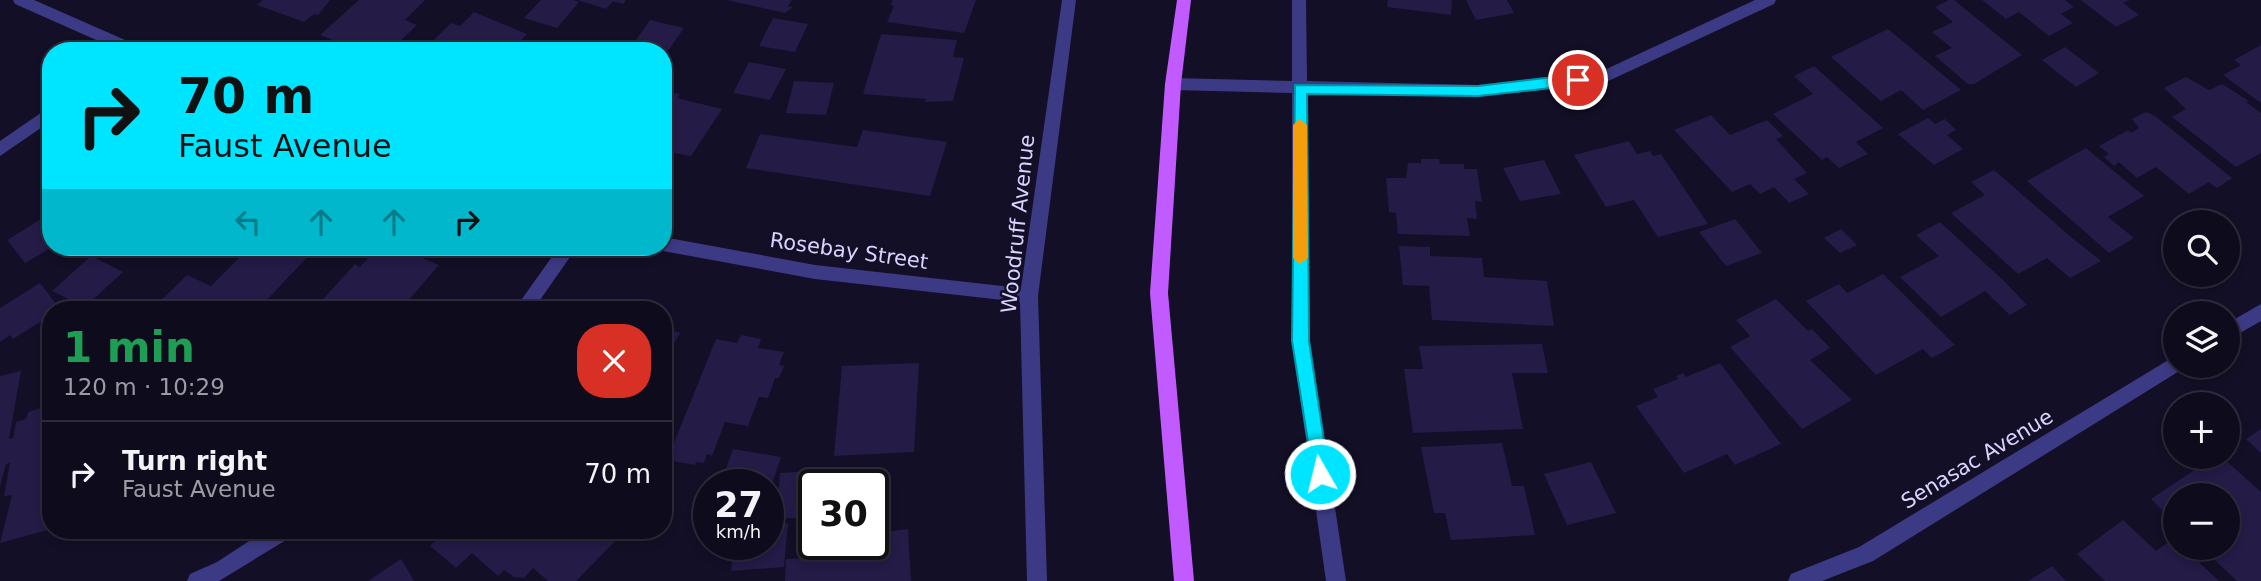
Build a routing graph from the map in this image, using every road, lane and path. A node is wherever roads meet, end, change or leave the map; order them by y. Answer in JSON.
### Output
{"nodes":[{"id":1,"x":20,"y":0,"type":"edge"},
{"id":2,"x":1069,"y":0,"type":"edge"},
{"id":3,"x":1184,"y":0,"type":"edge"},
{"id":4,"x":1299,"y":0,"type":"edge"},
{"id":5,"x":1769,"y":0,"type":"edge"},
{"id":6,"x":113,"y":42,"type":"edge"},
{"id":7,"x":1173,"y":84,"type":"junction"},
{"id":8,"x":1300,"y":89,"type":"junction"},
{"id":9,"x":42,"y":119,"type":"edge"},
{"id":10,"x":0,"y":150,"type":"edge"},
{"id":11,"x":672,"y":245,"type":"edge"},
{"id":12,"x":562,"y":256,"type":"edge"},
{"id":13,"x":1029,"y":296,"type":"junction"},
{"id":14,"x":529,"y":301,"type":"edge"},
{"id":15,"x":2261,"y":312,"type":"edge"},
{"id":16,"x":2240,"y":325,"type":"edge"},
{"id":17,"x":2163,"y":371,"type":"edge"},
{"id":18,"x":270,"y":539,"type":"edge"},
{"id":19,"x":197,"y":581,"type":"edge"},
{"id":20,"x":1037,"y":581,"type":"edge"},
{"id":21,"x":1184,"y":581,"type":"edge"},
{"id":22,"x":1336,"y":581,"type":"edge"},
{"id":23,"x":1798,"y":581,"type":"edge"}],
"edges":[{"from":1,"to":6,"type":"street"},
{"from":2,"to":13,"type":"street","name":"Woodruff Avenue"},
{"from":3,"to":7,"type":"main road"},
{"from":4,"to":8,"type":"street"},
{"from":5,"to":8,"type":"street"},
{"from":7,"to":8,"type":"street"},
{"from":7,"to":21,"type":"main road"},
{"from":8,"to":22,"type":"street"},
{"from":9,"to":10,"type":"street"},
{"from":11,"to":13,"type":"street","name":"Rosebay Street"},
{"from":12,"to":14,"type":"street"},
{"from":13,"to":20,"type":"street","name":"Woodruff Avenue"},
{"from":15,"to":16,"type":"street"},
{"from":17,"to":23,"type":"street","name":"Senasac Avenue"},
{"from":18,"to":19,"type":"street"}]}
